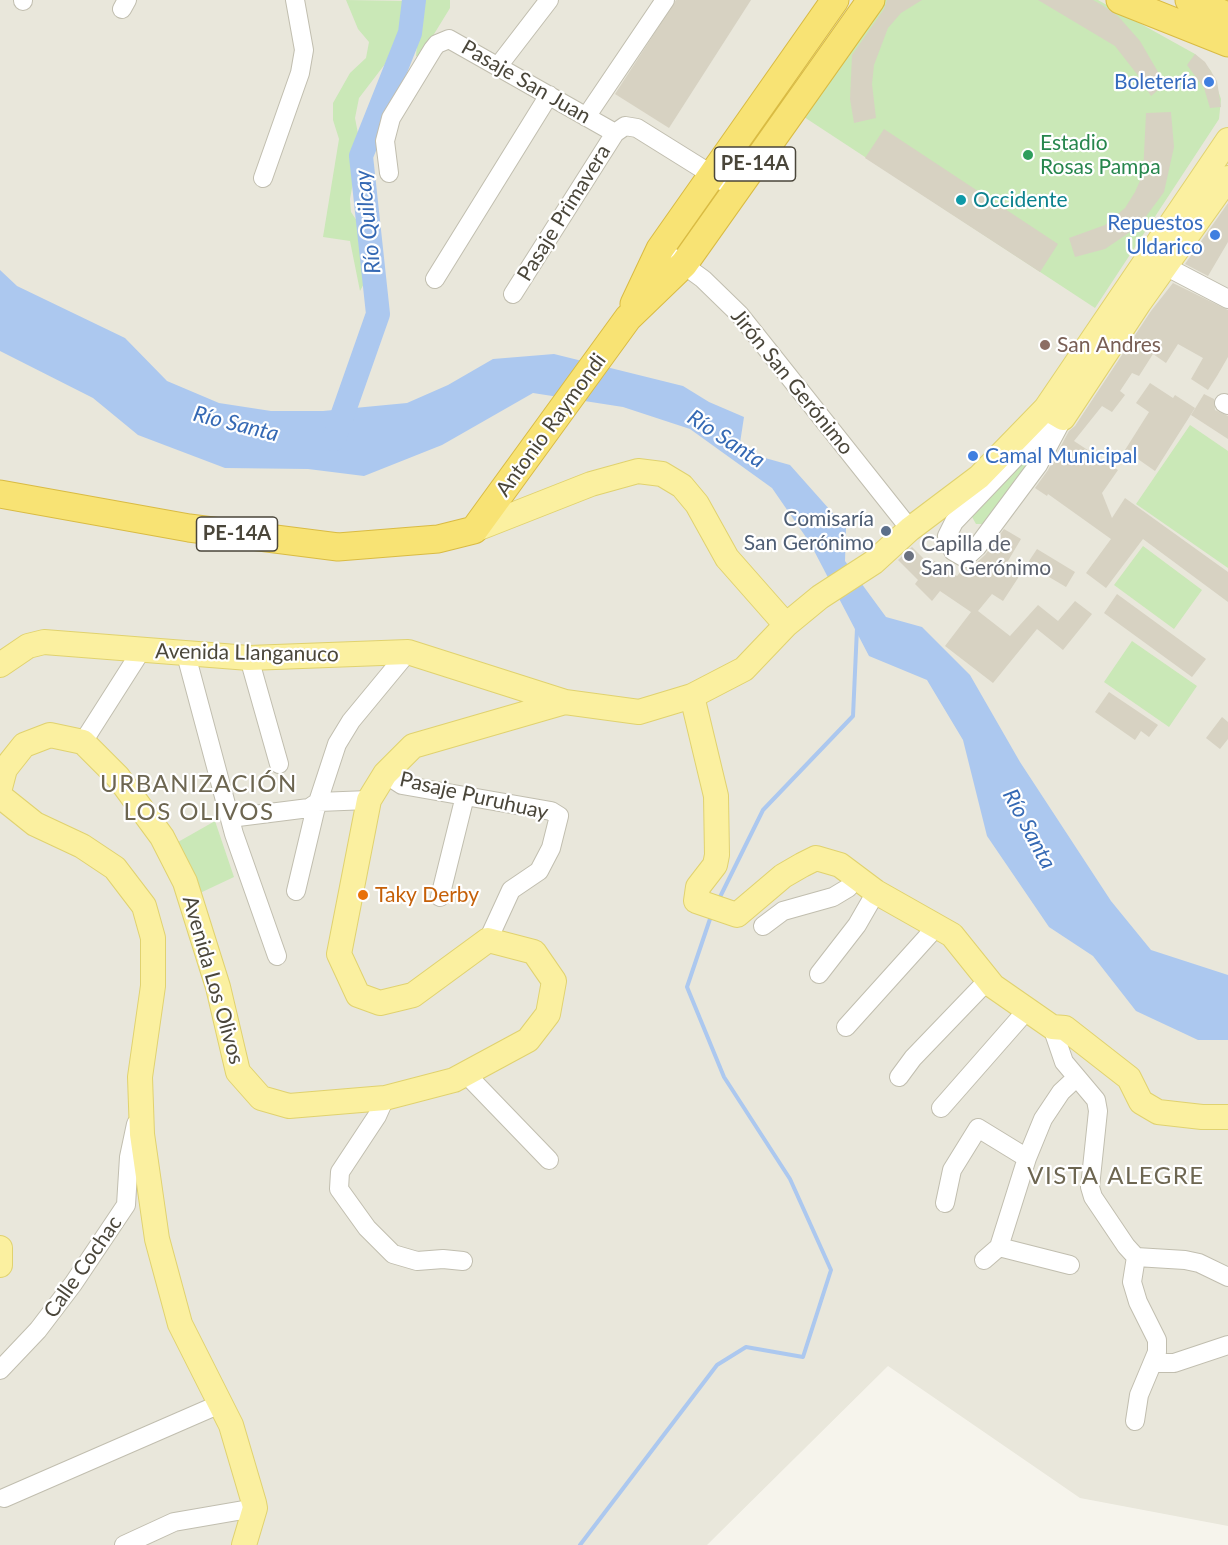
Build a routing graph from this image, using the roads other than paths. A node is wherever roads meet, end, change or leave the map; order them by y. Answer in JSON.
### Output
{"nodes":[{"id":1,"x":295,"y":0,"type":"edge"},
{"id":2,"x":549,"y":0,"type":"edge"},
{"id":3,"x":665,"y":0,"type":"edge"},
{"id":4,"x":835,"y":0,"type":"edge"},
{"id":5,"x":871,"y":0,"type":"edge"},
{"id":6,"x":1189,"y":0,"type":"edge"},
{"id":7,"x":1125,"y":1,"type":"edge"},
{"id":8,"x":1228,"y":16,"type":"edge"},
{"id":9,"x":1228,"y":43,"type":"edge"},
{"id":10,"x":499,"y":66,"type":"junction"},
{"id":11,"x":549,"y":94,"type":"junction"},
{"id":12,"x":586,"y":117,"type":"junction"},
{"id":13,"x":615,"y":133,"type":"junction"},
{"id":14,"x":1228,"y":140,"type":"edge"},
{"id":15,"x":389,"y":173,"type":"dead end"},
{"id":16,"x":711,"y":174,"type":"junction"},
{"id":17,"x":263,"y":178,"type":"dead end"},
{"id":18,"x":1228,"y":178,"type":"edge"},
{"id":19,"x":736,"y":190,"type":"junction"},
{"id":20,"x":1198,"y":199,"type":"junction"},
{"id":21,"x":660,"y":249,"type":"junction"},
{"id":22,"x":684,"y":264,"type":"junction"},
{"id":23,"x":1165,"y":266,"type":"junction"},
{"id":24,"x":435,"y":279,"type":"dead end"},
{"id":25,"x":513,"y":294,"type":"dead end"},
{"id":26,"x":1131,"y":298,"type":"junction"},
{"id":27,"x":1228,"y":299,"type":"edge"},
{"id":28,"x":628,"y":318,"type":"junction"},
{"id":29,"x":1055,"y":413,"type":"junction"},
{"id":30,"x":0,"y":494,"type":"edge"},
{"id":31,"x":910,"y":529,"type":"junction"},
{"id":32,"x":474,"y":530,"type":"junction"},
{"id":33,"x":786,"y":625,"type":"junction"},
{"id":34,"x":141,"y":651,"type":"junction"},
{"id":35,"x":185,"y":651,"type":"junction"},
{"id":36,"x":408,"y":652,"type":"junction"},
{"id":37,"x":249,"y":657,"type":"junction"},
{"id":38,"x":0,"y":665,"type":"edge"},
{"id":39,"x":692,"y":696,"type":"junction"},
{"id":40,"x":565,"y":702,"type":"junction"},
{"id":41,"x":83,"y":742,"type":"junction"},
{"id":42,"x":279,"y":764,"type":"dead end"},
{"id":43,"x":385,"y":774,"type":"junction"},
{"id":44,"x":0,"y":788,"type":"edge"},
{"id":45,"x":0,"y":796,"type":"edge"},
{"id":46,"x":465,"y":796,"type":"junction"},
{"id":47,"x":369,"y":800,"type":"junction"},
{"id":48,"x":318,"y":802,"type":"junction"},
{"id":49,"x":230,"y":818,"type":"junction"},
{"id":50,"x":857,"y":877,"type":"junction"},
{"id":51,"x":296,"y":891,"type":"dead end"},
{"id":52,"x":876,"y":892,"type":"junction"},
{"id":53,"x":440,"y":897,"type":"dead end"},
{"id":54,"x":764,"y":926,"type":"dead end"},
{"id":55,"x":937,"y":926,"type":"junction"},
{"id":56,"x":488,"y":940,"type":"junction"},
{"id":57,"x":277,"y":956,"type":"dead end"},
{"id":58,"x":819,"y":974,"type":"dead end"},
{"id":59,"x":988,"y":980,"type":"junction"},
{"id":60,"x":1027,"y":1010,"type":"junction"},
{"id":61,"x":846,"y":1027,"type":"dead end"},
{"id":62,"x":1052,"y":1027,"type":"junction"},
{"id":63,"x":465,"y":1074,"type":"junction"},
{"id":64,"x":899,"y":1077,"type":"dead end"},
{"id":65,"x":1076,"y":1078,"type":"junction"},
{"id":66,"x":386,"y":1098,"type":"junction"},
{"id":67,"x":941,"y":1108,"type":"dead end"},
{"id":68,"x":142,"y":1114,"type":"junction"},
{"id":69,"x":1228,"y":1117,"type":"edge"},
{"id":70,"x":1027,"y":1158,"type":"junction"},
{"id":71,"x":549,"y":1160,"type":"dead end"},
{"id":72,"x":945,"y":1203,"type":"dead end"},
{"id":73,"x":999,"y":1247,"type":"junction"},
{"id":74,"x":0,"y":1248,"type":"edge"},
{"id":75,"x":1136,"y":1257,"type":"junction"},
{"id":76,"x":984,"y":1260,"type":"dead end"},
{"id":77,"x":463,"y":1261,"type":"dead end"},
{"id":78,"x":0,"y":1265,"type":"edge"},
{"id":79,"x":1070,"y":1265,"type":"dead end"},
{"id":80,"x":1228,"y":1277,"type":"edge"},
{"id":81,"x":1228,"y":1345,"type":"edge"},
{"id":82,"x":1153,"y":1363,"type":"junction"},
{"id":83,"x":0,"y":1370,"type":"edge"},
{"id":84,"x":220,"y":1404,"type":"junction"},
{"id":85,"x":1134,"y":1421,"type":"dead end"},
{"id":86,"x":4,"y":1498,"type":"dead end"},
{"id":87,"x":255,"y":1508,"type":"junction"},
{"id":88,"x":124,"y":1545,"type":"edge"},
{"id":89,"x":244,"y":1545,"type":"edge"}],
"edges":[{"from":1,"to":17,"type":"street"},
{"from":2,"to":10,"type":"street"},
{"from":3,"to":12,"type":"street"},
{"from":4,"to":16,"type":"highway","number":"PE-14A"},
{"from":5,"to":19,"type":"highway","number":"PE-14A"},
{"from":6,"to":8,"type":"highway"},
{"from":7,"to":9,"type":"highway"},
{"from":10,"to":11,"type":"street","name":"Pasaje San Juan"},
{"from":10,"to":15,"type":"street","name":"Pasaje San Juan"},
{"from":11,"to":12,"type":"street","name":"Pasaje San Juan"},
{"from":11,"to":24,"type":"street"},
{"from":12,"to":13,"type":"street","name":"Pasaje San Juan"},
{"from":13,"to":16,"type":"street","name":"Pasaje San Juan"},
{"from":13,"to":25,"type":"street","name":"Pasaje Primavera"},
{"from":14,"to":20,"type":"main road"},
{"from":16,"to":19,"type":"street","name":"Pasaje San Juan"},
{"from":16,"to":21,"type":"highway","number":"PE-14A"},
{"from":18,"to":20,"type":"main road"},
{"from":19,"to":22,"type":"highway","number":"PE-14A"},
{"from":20,"to":23,"type":"main road"},
{"from":20,"to":26,"type":"main road"},
{"from":21,"to":22,"type":"street","name":"Jirón San Gerónimo"},
{"from":21,"to":28,"type":"highway","number":"PE-14A"},
{"from":22,"to":28,"type":"highway","number":"PE-14A"},
{"from":22,"to":31,"type":"street","name":"Jirón San Gerónimo"},
{"from":23,"to":26,"type":"main road"},
{"from":23,"to":27,"type":"street"},
{"from":26,"to":29,"type":"main road"},
{"from":28,"to":32,"type":"highway","name":"Antonio Raymondi","number":"PE-14A"},
{"from":29,"to":29,"type":"street"},
{"from":29,"to":31,"type":"main road"},
{"from":30,"to":32,"type":"highway","number":"PE-14A"},
{"from":31,"to":33,"type":"main road"},
{"from":32,"to":33,"type":"main road"},
{"from":33,"to":39,"type":"main road"},
{"from":34,"to":35,"type":"main road","name":"Avenida Llanganuco"},
{"from":34,"to":38,"type":"main road","name":"Avenida Llanganuco"},
{"from":34,"to":41,"type":"street"},
{"from":35,"to":37,"type":"main road","name":"Avenida Llanganuco"},
{"from":35,"to":49,"type":"street"},
{"from":36,"to":37,"type":"main road","name":"Avenida Llanganuco"},
{"from":36,"to":40,"type":"main road","name":"Avenida Llanganuco"},
{"from":36,"to":48,"type":"street"},
{"from":37,"to":42,"type":"street"},
{"from":39,"to":40,"type":"main road"},
{"from":39,"to":50,"type":"main road"},
{"from":40,"to":43,"type":"main road"},
{"from":41,"to":44,"type":"main road"},
{"from":41,"to":66,"type":"main road","name":"Avenida Los Olivos"},
{"from":43,"to":46,"type":"street","name":"Pasaje Puruhuay"},
{"from":43,"to":47,"type":"main road"},
{"from":45,"to":68,"type":"main road"},
{"from":46,"to":53,"type":"street"},
{"from":46,"to":56,"type":"street","name":"Pasaje Puruhuay"},
{"from":47,"to":48,"type":"street"},
{"from":47,"to":56,"type":"main road"},
{"from":48,"to":49,"type":"street"},
{"from":48,"to":51,"type":"street"},
{"from":49,"to":57,"type":"street"},
{"from":50,"to":52,"type":"main road"},
{"from":50,"to":54,"type":"street"},
{"from":52,"to":55,"type":"main road"},
{"from":52,"to":58,"type":"street"},
{"from":55,"to":59,"type":"main road"},
{"from":55,"to":61,"type":"street"},
{"from":56,"to":63,"type":"main road","name":"Avenida Los Olivos"},
{"from":59,"to":60,"type":"main road"},
{"from":59,"to":64,"type":"street"},
{"from":60,"to":62,"type":"main road"},
{"from":60,"to":67,"type":"street"},
{"from":62,"to":65,"type":"street"},
{"from":62,"to":69,"type":"main road"},
{"from":63,"to":66,"type":"main road","name":"Avenida Los Olivos"},
{"from":63,"to":71,"type":"street"},
{"from":65,"to":70,"type":"street"},
{"from":65,"to":75,"type":"street"},
{"from":66,"to":77,"type":"street"},
{"from":68,"to":83,"type":"street","name":"Calle Cochac"},
{"from":68,"to":84,"type":"main road"},
{"from":70,"to":72,"type":"street"},
{"from":70,"to":73,"type":"street"},
{"from":73,"to":76,"type":"street"},
{"from":73,"to":79,"type":"street"},
{"from":74,"to":78,"type":"main road"},
{"from":75,"to":80,"type":"street"},
{"from":75,"to":82,"type":"street"},
{"from":81,"to":82,"type":"street"},
{"from":82,"to":85,"type":"street"},
{"from":84,"to":86,"type":"street"},
{"from":84,"to":87,"type":"main road"},
{"from":87,"to":88,"type":"street"},
{"from":87,"to":89,"type":"main road"}]}
